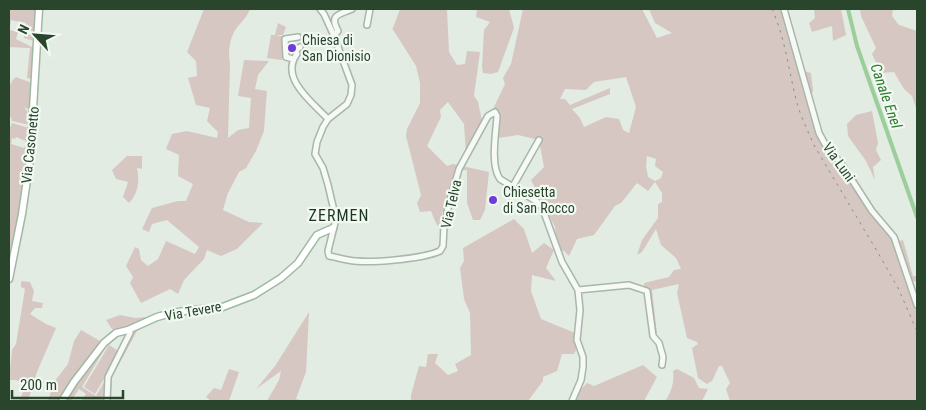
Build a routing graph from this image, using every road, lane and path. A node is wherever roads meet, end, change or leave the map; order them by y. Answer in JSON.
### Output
{"nodes":[{"id":1,"x":39,"y":9,"type":"edge"},
{"id":2,"x":320,"y":9,"type":"edge"},
{"id":3,"x":352,"y":9,"type":"edge"},
{"id":4,"x":370,"y":9,"type":"edge"},
{"id":5,"x":784,"y":9,"type":"edge"},
{"id":6,"x":367,"y":25,"type":"dead end"},
{"id":7,"x":334,"y":36,"type":"junction"},
{"id":8,"x":298,"y":37,"type":"dead end"},
{"id":9,"x":300,"y":47,"type":"dead end"},
{"id":10,"x":293,"y":60,"type":"junction"},
{"id":11,"x":328,"y":119,"type":"junction"},
{"id":12,"x":539,"y":140,"type":"dead end"},
{"id":13,"x":513,"y":186,"type":"junction"},
{"id":14,"x":333,"y":228,"type":"junction"},
{"id":15,"x":9,"y":279,"type":"edge"},
{"id":16,"x":578,"y":290,"type":"junction"},
{"id":17,"x":917,"y":304,"type":"edge"},
{"id":18,"x":130,"y":330,"type":"junction"},
{"id":19,"x":662,"y":364,"type":"dead end"},
{"id":20,"x":62,"y":401,"type":"edge"},
{"id":21,"x":107,"y":401,"type":"edge"},
{"id":22,"x":572,"y":401,"type":"edge"}],
"edges":[{"from":1,"to":15,"type":"main road","name":"Via Casonetto"},
{"from":2,"to":7,"type":"street"},
{"from":3,"to":7,"type":"street"},
{"from":4,"to":6,"type":"street"},
{"from":5,"to":17,"type":"street","name":"Via Luni"},
{"from":7,"to":11,"type":"street"},
{"from":8,"to":10,"type":"street"},
{"from":9,"to":10,"type":"street"},
{"from":10,"to":11,"type":"street"},
{"from":11,"to":14,"type":"street"},
{"from":12,"to":13,"type":"street"},
{"from":13,"to":14,"type":"street","name":"Via Telva"},
{"from":13,"to":16,"type":"street","name":"Via Telva"},
{"from":14,"to":18,"type":"main road","name":"Via Tevere"},
{"from":16,"to":19,"type":"street"},
{"from":16,"to":22,"type":"street","name":"Via Telva"},
{"from":18,"to":20,"type":"main road","name":"Via Tevere"},
{"from":18,"to":21,"type":"street"}]}
